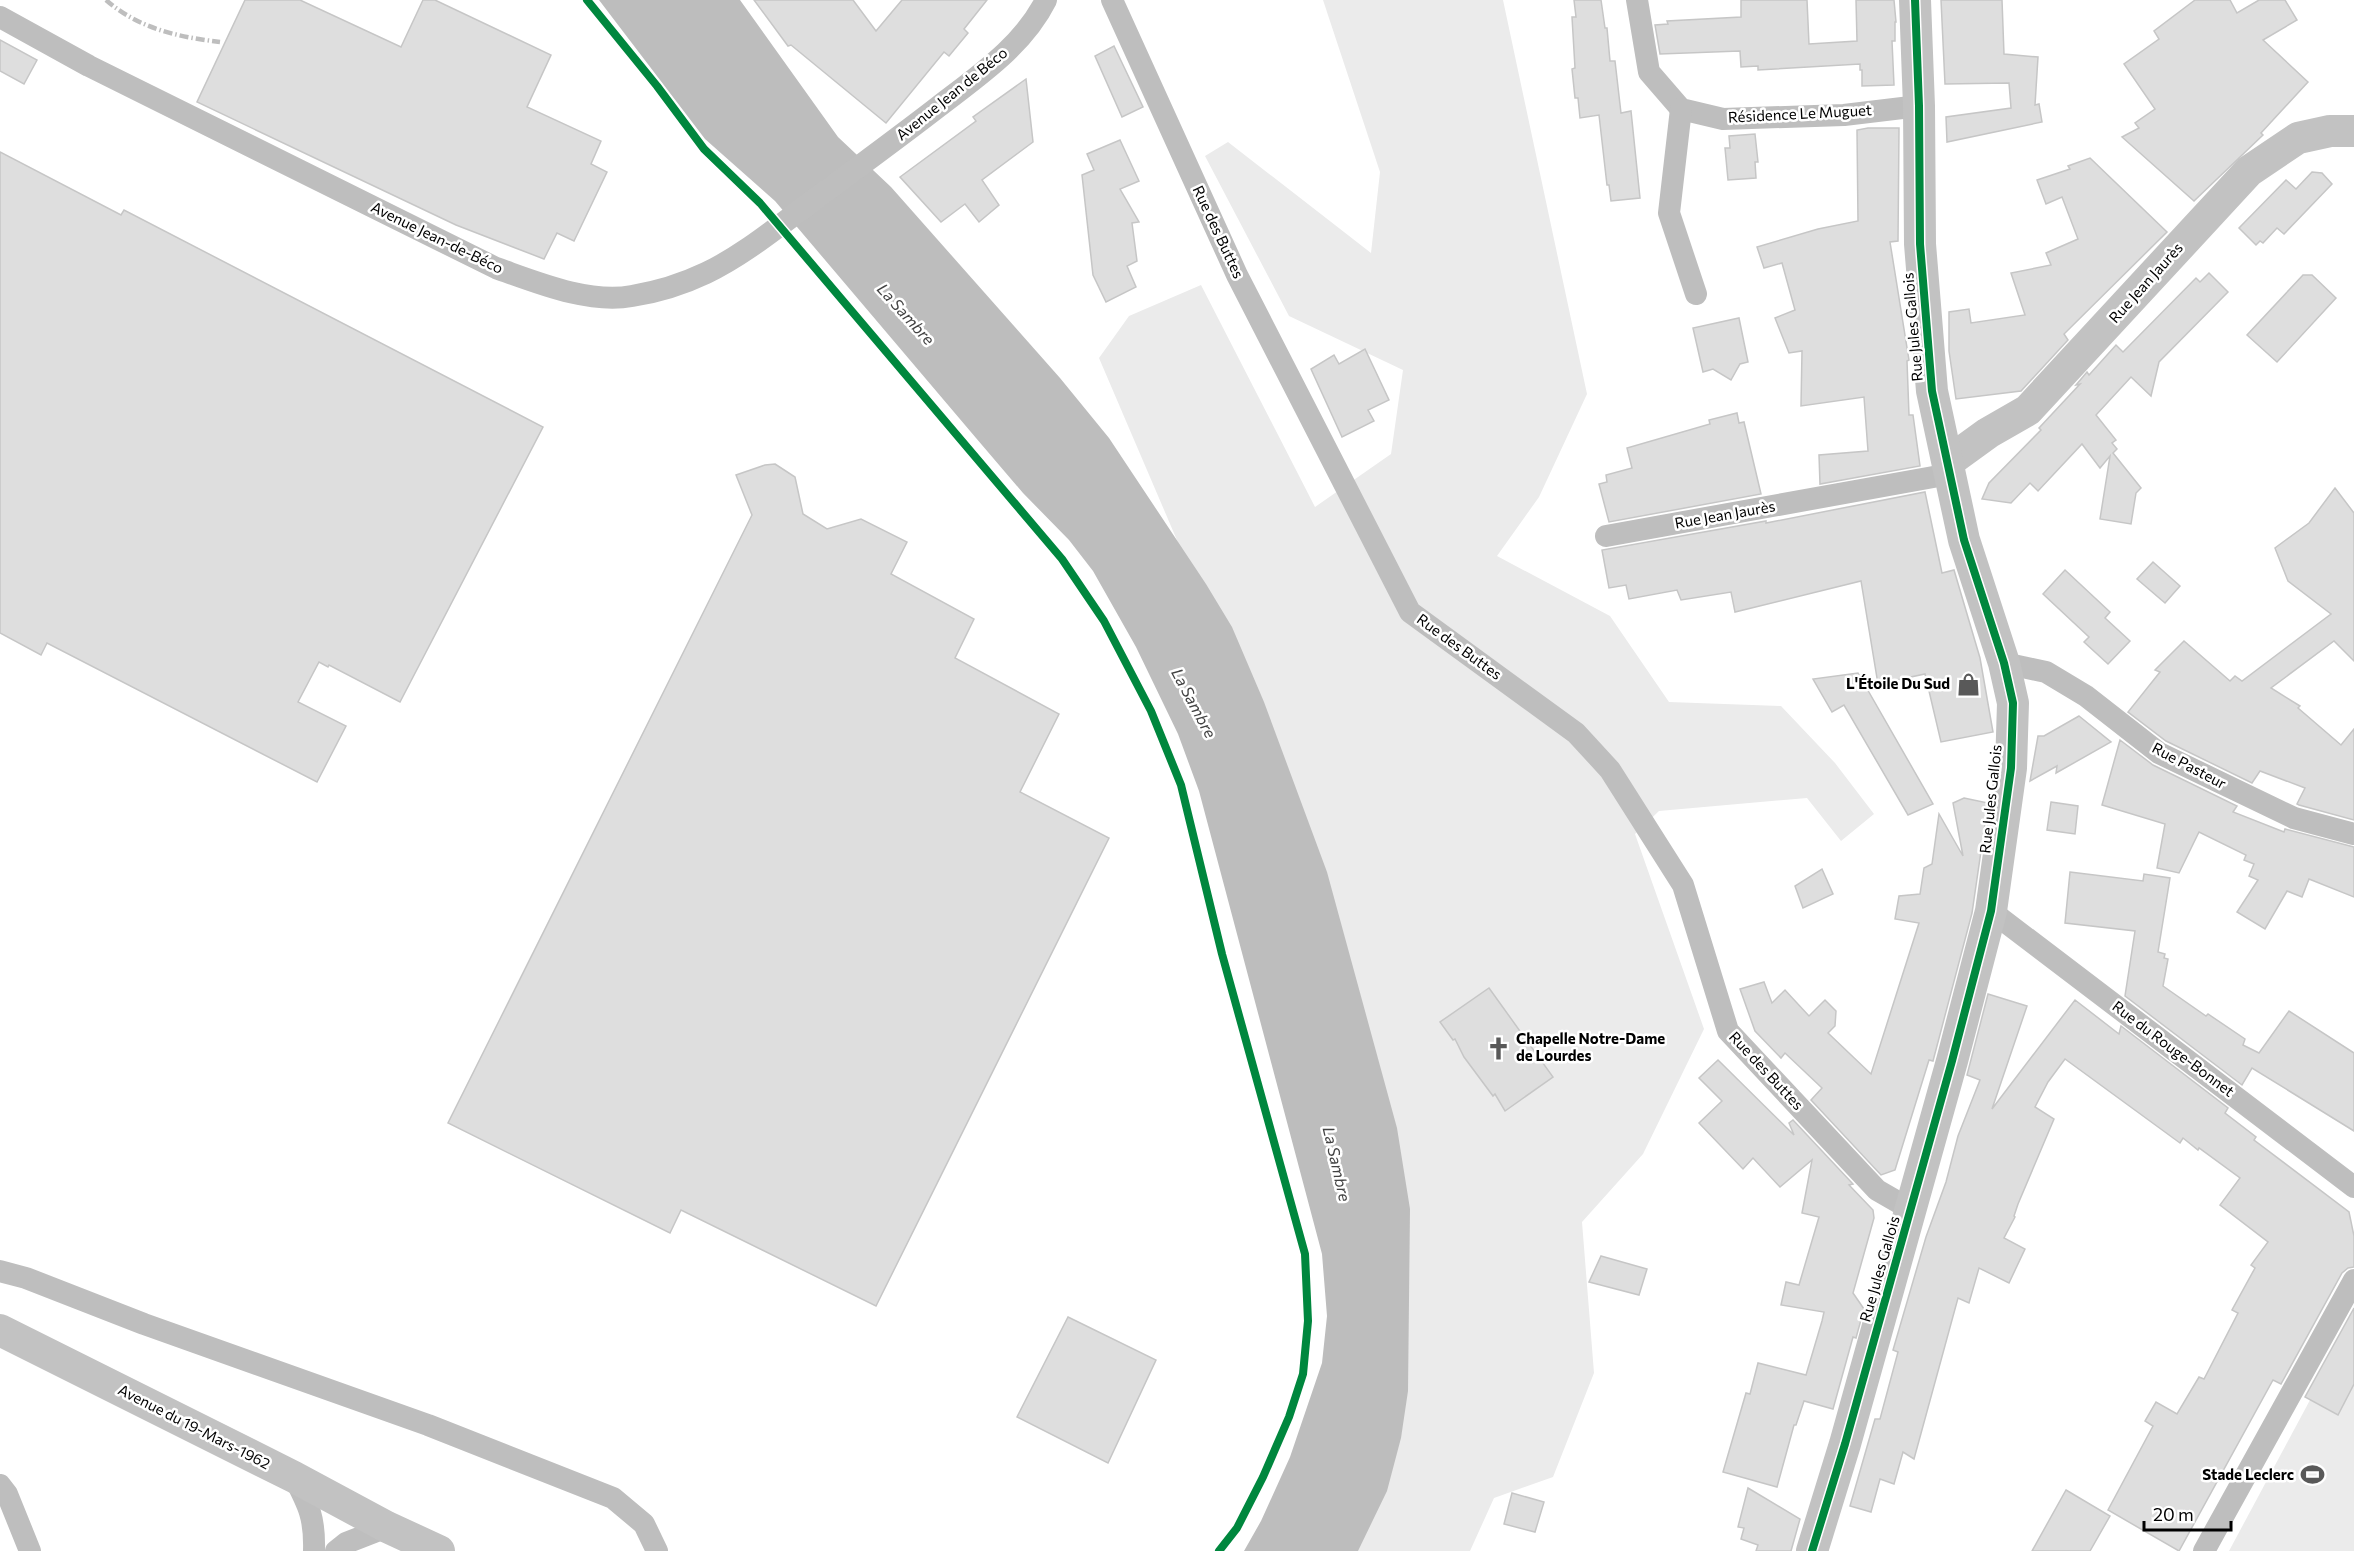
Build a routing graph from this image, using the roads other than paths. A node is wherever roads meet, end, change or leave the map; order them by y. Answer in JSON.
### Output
{"nodes":[{"id":1,"x":1046,"y":0,"type":"edge"},
{"id":2,"x":1112,"y":0,"type":"edge"},
{"id":3,"x":1637,"y":0,"type":"edge"},
{"id":4,"x":1915,"y":0,"type":"edge"},
{"id":5,"x":0,"y":17,"type":"edge"},
{"id":6,"x":1919,"y":106,"type":"junction"},
{"id":7,"x":1681,"y":109,"type":"junction"},
{"id":8,"x":2354,"y":131,"type":"edge"},
{"id":9,"x":875,"y":155,"type":"joint"},
{"id":10,"x":1696,"y":294,"type":"dead end"},
{"id":11,"x":1949,"y":468,"type":"junction"},
{"id":12,"x":1606,"y":536,"type":"dead end"},
{"id":13,"x":2004,"y":663,"type":"junction"},
{"id":14,"x":2354,"y":834,"type":"edge"},
{"id":15,"x":1991,"y":911,"type":"junction"},
{"id":16,"x":2354,"y":1187,"type":"edge"},
{"id":17,"x":1910,"y":1209,"type":"junction"},
{"id":18,"x":0,"y":1271,"type":"edge"},
{"id":19,"x":2354,"y":1280,"type":"edge"},
{"id":20,"x":0,"y":1329,"type":"edge"},
{"id":21,"x":1845,"y":1444,"type":"junction"},
{"id":22,"x":294,"y":1477,"type":"junction"},
{"id":23,"x":0,"y":1485,"type":"edge"},
{"id":24,"x":387,"y":1527,"type":"junction"},
{"id":25,"x":30,"y":1551,"type":"edge"},
{"id":26,"x":315,"y":1551,"type":"edge"},
{"id":27,"x":336,"y":1551,"type":"edge"},
{"id":28,"x":439,"y":1551,"type":"edge"},
{"id":29,"x":657,"y":1551,"type":"edge"},
{"id":30,"x":1812,"y":1551,"type":"edge"},
{"id":31,"x":1831,"y":1551,"type":"edge"},
{"id":32,"x":2204,"y":1551,"type":"edge"}],
"edges":[{"from":1,"to":9,"type":"street","name":"Avenue Jean de Béco"},
{"from":2,"to":17,"type":"street","name":"Rue des Buttes"},
{"from":3,"to":7,"type":"street"},
{"from":4,"to":6,"type":"street","name":"Rue Jules Gallois"},
{"from":5,"to":9,"type":"street","name":"Avenue Jean-de-Béco"},
{"from":6,"to":7,"type":"street","name":"Résidence Le Muguet"},
{"from":6,"to":11,"type":"street","name":"Rue Jules Gallois"},
{"from":7,"to":10,"type":"street"},
{"from":8,"to":11,"type":"street","name":"Rue Jean Jaurès"},
{"from":11,"to":12,"type":"street","name":"Rue Jean Jaurès"},
{"from":11,"to":13,"type":"street","name":"Rue Jules Gallois"},
{"from":13,"to":14,"type":"street","name":"Rue Pasteur"},
{"from":13,"to":15,"type":"street","name":"Rue Jules Gallois"},
{"from":15,"to":16,"type":"street","name":"Rue du Rouge-Bonnet"},
{"from":15,"to":17,"type":"street","name":"Rue Jules Gallois"},
{"from":17,"to":21,"type":"street","name":"Rue Jules Gallois"},
{"from":18,"to":29,"type":"street"},
{"from":19,"to":32,"type":"street"},
{"from":20,"to":22,"type":"street","name":"Avenue du 19-Mars-1962"},
{"from":21,"to":30,"type":"street","name":"Rue Jules Gallois"},
{"from":21,"to":31,"type":"street","name":"Rue Jules Gallois"},
{"from":22,"to":24,"type":"street","name":"Avenue du 19-Mars-1962"},
{"from":22,"to":26,"type":"street"},
{"from":23,"to":25,"type":"street"},
{"from":24,"to":27,"type":"street"},
{"from":24,"to":28,"type":"street","name":"Avenue du 19-Mars-1962"}]}
